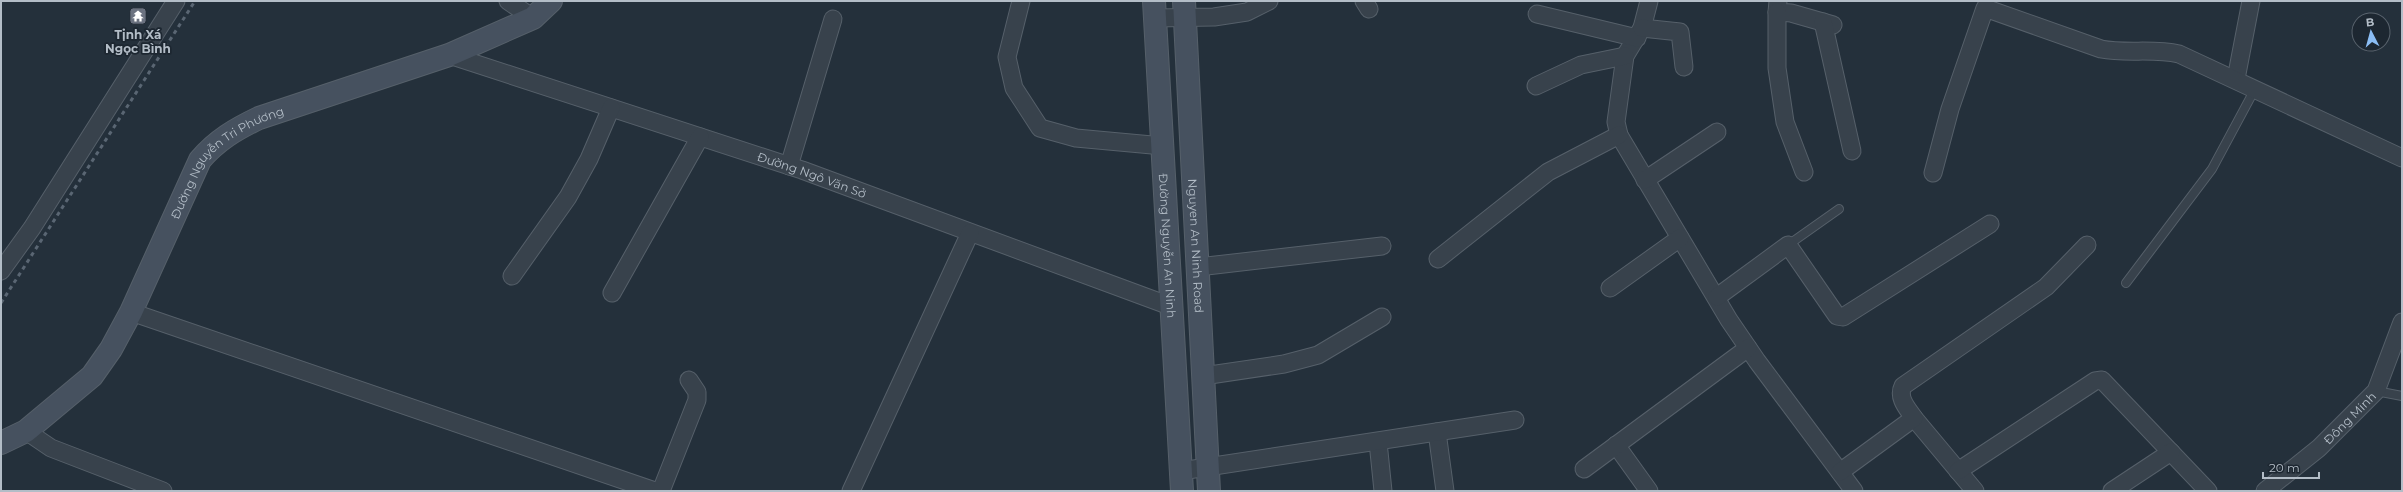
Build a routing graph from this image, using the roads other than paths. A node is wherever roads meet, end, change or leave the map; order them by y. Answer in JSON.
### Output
{"nodes":[{"id":1,"x":176,"y":1,"type":"edge"},
{"id":2,"x":508,"y":1,"type":"edge"},
{"id":3,"x":551,"y":1,"type":"edge"},
{"id":4,"x":1021,"y":1,"type":"edge"},
{"id":5,"x":1269,"y":1,"type":"edge"},
{"id":6,"x":1649,"y":1,"type":"edge"},
{"id":7,"x":2251,"y":1,"type":"edge"},
{"id":8,"x":1777,"y":7,"type":"edge"},
{"id":9,"x":1154,"y":9,"type":"edge"},
{"id":10,"x":1184,"y":9,"type":"edge"},
{"id":11,"x":1537,"y":14,"type":"dead end"},
{"id":12,"x":533,"y":18,"type":"junction"},
{"id":13,"x":833,"y":20,"type":"dead end"},
{"id":14,"x":1639,"y":33,"type":"junction"},
{"id":15,"x":449,"y":55,"type":"junction"},
{"id":16,"x":1625,"y":56,"type":"junction"},
{"id":17,"x":1684,"y":67,"type":"dead end"},
{"id":18,"x":2236,"y":79,"type":"junction"},
{"id":19,"x":1536,"y":86,"type":"dead end"},
{"id":20,"x":2256,"y":88,"type":"junction"},
{"id":21,"x":611,"y":108,"type":"junction"},
{"id":22,"x":1717,"y":132,"type":"dead end"},
{"id":23,"x":1619,"y":135,"type":"junction"},
{"id":24,"x":700,"y":136,"type":"junction"},
{"id":25,"x":1163,"y":146,"type":"junction"},
{"id":26,"x":1852,"y":151,"type":"dead end"},
{"id":27,"x":2402,"y":158,"type":"edge"},
{"id":28,"x":789,"y":166,"type":"junction"},
{"id":29,"x":1804,"y":172,"type":"dead end"},
{"id":30,"x":1933,"y":173,"type":"dead end"},
{"id":31,"x":1645,"y":180,"type":"junction"},
{"id":32,"x":1839,"y":209,"type":"dead end"},
{"id":33,"x":1990,"y":224,"type":"dead end"},
{"id":34,"x":970,"y":233,"type":"junction"},
{"id":35,"x":1680,"y":238,"type":"junction"},
{"id":36,"x":1788,"y":245,"type":"junction"},
{"id":37,"x":2087,"y":245,"type":"dead end"},
{"id":38,"x":1382,"y":246,"type":"dead end"},
{"id":39,"x":1438,"y":260,"type":"dead end"},
{"id":40,"x":1198,"y":266,"type":"junction"},
{"id":41,"x":1,"y":271,"type":"edge"},
{"id":42,"x":512,"y":276,"type":"dead end"},
{"id":43,"x":2126,"y":282,"type":"dead end"},
{"id":44,"x":1610,"y":288,"type":"dead end"},
{"id":45,"x":612,"y":293,"type":"dead end"},
{"id":46,"x":1717,"y":297,"type":"junction"},
{"id":47,"x":1170,"y":306,"type":"junction"},
{"id":48,"x":131,"y":312,"type":"junction"},
{"id":49,"x":1382,"y":317,"type":"dead end"},
{"id":50,"x":2402,"y":322,"type":"edge"},
{"id":51,"x":1748,"y":348,"type":"junction"},
{"id":52,"x":1203,"y":376,"type":"junction"},
{"id":53,"x":689,"y":380,"type":"dead end"},
{"id":54,"x":2376,"y":391,"type":"junction"},
{"id":55,"x":2402,"y":396,"type":"edge"},
{"id":56,"x":1914,"y":418,"type":"junction"},
{"id":57,"x":1515,"y":420,"type":"dead end"},
{"id":58,"x":26,"y":431,"type":"junction"},
{"id":59,"x":1436,"y":432,"type":"junction"},
{"id":60,"x":1378,"y":442,"type":"junction"},
{"id":61,"x":1,"y":443,"type":"edge"},
{"id":62,"x":1616,"y":445,"type":"junction"},
{"id":63,"x":2171,"y":452,"type":"junction"},
{"id":64,"x":1208,"y":468,"type":"junction"},
{"id":65,"x":1584,"y":469,"type":"dead end"},
{"id":66,"x":1958,"y":471,"type":"junction"},
{"id":67,"x":1840,"y":472,"type":"junction"},
{"id":68,"x":1181,"y":481,"type":"edge"},
{"id":69,"x":163,"y":491,"type":"edge"},
{"id":70,"x":656,"y":491,"type":"edge"},
{"id":71,"x":661,"y":491,"type":"edge"},
{"id":72,"x":851,"y":491,"type":"edge"},
{"id":73,"x":1209,"y":491,"type":"edge"},
{"id":74,"x":1383,"y":491,"type":"edge"},
{"id":75,"x":1445,"y":491,"type":"edge"},
{"id":76,"x":1648,"y":491,"type":"edge"},
{"id":77,"x":1854,"y":491,"type":"edge"},
{"id":78,"x":1975,"y":491,"type":"edge"},
{"id":79,"x":2112,"y":491,"type":"edge"},
{"id":80,"x":2208,"y":491,"type":"edge"},
{"id":81,"x":2265,"y":491,"type":"edge"}],
"edges":[{"from":1,"to":41,"type":"street"},
{"from":2,"to":12,"type":"street"},
{"from":3,"to":12,"type":"main road","name":"Đường Nguyễn Tri Phương"},
{"from":4,"to":25,"type":"street"},
{"from":5,"to":10,"type":"street"},
{"from":6,"to":14,"type":"street"},
{"from":7,"to":18,"type":"street"},
{"from":8,"to":26,"type":"street"},
{"from":8,"to":29,"type":"street"},
{"from":9,"to":10,"type":"street"},
{"from":9,"to":25,"type":"main road","name":"Đường Nguyễn An Ninh"},
{"from":10,"to":40,"type":"main road","name":"Nguyen An Ninh Road"},
{"from":11,"to":14,"type":"street"},
{"from":12,"to":15,"type":"main road","name":"Đường Nguyễn Tri Phương"},
{"from":13,"to":28,"type":"street"},
{"from":14,"to":16,"type":"street"},
{"from":14,"to":17,"type":"street"},
{"from":15,"to":21,"type":"street","name":"Đường Ngô Văn Sở"},
{"from":15,"to":48,"type":"main road","name":"Đường Nguyễn Tri Phương"},
{"from":16,"to":19,"type":"street"},
{"from":16,"to":23,"type":"street"},
{"from":18,"to":20,"type":"street"},
{"from":18,"to":30,"type":"street"},
{"from":20,"to":27,"type":"street"},
{"from":20,"to":43,"type":"lane"},
{"from":21,"to":24,"type":"street","name":"Đường Ngô Văn Sở"},
{"from":21,"to":42,"type":"street"},
{"from":22,"to":31,"type":"street"},
{"from":23,"to":31,"type":"street"},
{"from":23,"to":39,"type":"street"},
{"from":24,"to":28,"type":"street","name":"Đường Ngô Văn Sở"},
{"from":24,"to":45,"type":"street"},
{"from":25,"to":47,"type":"main road","name":"Đường Nguyễn An Ninh"},
{"from":28,"to":34,"type":"street","name":"Đường Ngô Văn Sở"},
{"from":31,"to":35,"type":"street"},
{"from":32,"to":36,"type":"lane"},
{"from":33,"to":36,"type":"street"},
{"from":34,"to":47,"type":"street","name":"Đường Ngô Văn Sở"},
{"from":34,"to":72,"type":"street"},
{"from":35,"to":44,"type":"street"},
{"from":35,"to":46,"type":"street"},
{"from":36,"to":46,"type":"street"},
{"from":37,"to":56,"type":"street"},
{"from":38,"to":40,"type":"street"},
{"from":40,"to":52,"type":"main road","name":"Nguyen An Ninh Road"},
{"from":46,"to":51,"type":"street"},
{"from":47,"to":68,"type":"main road","name":"Đường Nguyễn An Ninh"},
{"from":48,"to":58,"type":"main road","name":"Đường Nguyễn Tri Phương"},
{"from":48,"to":70,"type":"street"},
{"from":49,"to":52,"type":"street"},
{"from":50,"to":54,"type":"street","name":"Đông Minh"},
{"from":51,"to":62,"type":"street"},
{"from":51,"to":67,"type":"street"},
{"from":52,"to":64,"type":"main road","name":"Nguyen An Ninh Road"},
{"from":53,"to":71,"type":"street"},
{"from":54,"to":55,"type":"lane"},
{"from":54,"to":81,"type":"street","name":"Đông Minh"},
{"from":56,"to":66,"type":"street"},
{"from":56,"to":67,"type":"street"},
{"from":57,"to":59,"type":"street"},
{"from":58,"to":61,"type":"main road","name":"Đường Nguyễn Tri Phương"},
{"from":58,"to":69,"type":"street"},
{"from":59,"to":60,"type":"street"},
{"from":59,"to":75,"type":"street"},
{"from":60,"to":64,"type":"street"},
{"from":60,"to":74,"type":"street"},
{"from":62,"to":65,"type":"street"},
{"from":62,"to":76,"type":"street"},
{"from":63,"to":66,"type":"street"},
{"from":63,"to":79,"type":"street"},
{"from":63,"to":80,"type":"street"},
{"from":64,"to":68,"type":"street"},
{"from":64,"to":73,"type":"main road","name":"Nguyen An Ninh Road"},
{"from":66,"to":78,"type":"street"},
{"from":67,"to":77,"type":"street"}]}
